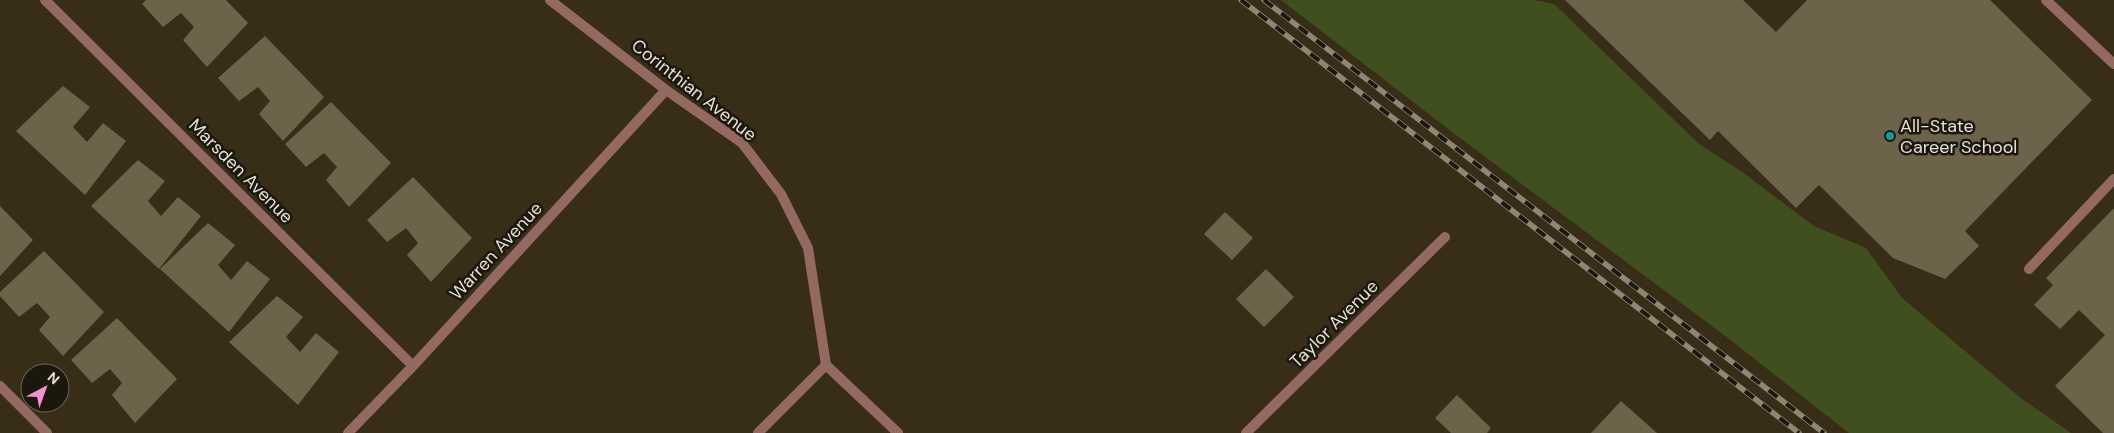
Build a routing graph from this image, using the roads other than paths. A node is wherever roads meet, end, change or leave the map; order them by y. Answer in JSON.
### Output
{"nodes":[{"id":1,"x":45,"y":0,"type":"edge"},
{"id":2,"x":550,"y":0,"type":"edge"},
{"id":3,"x":2046,"y":0,"type":"edge"},
{"id":4,"x":2114,"y":64,"type":"edge"},
{"id":5,"x":666,"y":90,"type":"junction"},
{"id":6,"x":2114,"y":179,"type":"edge"},
{"id":7,"x":1445,"y":237,"type":"dead end"},
{"id":8,"x":2029,"y":269,"type":"dead end"},
{"id":9,"x":826,"y":365,"type":"junction"},
{"id":10,"x":413,"y":366,"type":"junction"},
{"id":11,"x":0,"y":386,"type":"edge"},
{"id":12,"x":47,"y":433,"type":"edge"},
{"id":13,"x":348,"y":433,"type":"edge"},
{"id":14,"x":758,"y":433,"type":"edge"},
{"id":15,"x":898,"y":433,"type":"edge"},
{"id":16,"x":1246,"y":433,"type":"edge"}],
"edges":[{"from":1,"to":10,"type":"street","name":"Marsden Avenue"},
{"from":2,"to":5,"type":"street","name":"Corinthian Avenue"},
{"from":3,"to":4,"type":"street"},
{"from":5,"to":9,"type":"street","name":"Corinthian Avenue"},
{"from":5,"to":10,"type":"street","name":"Warren Avenue"},
{"from":6,"to":8,"type":"street"},
{"from":7,"to":16,"type":"street","name":"Taylor Avenue"},
{"from":9,"to":14,"type":"street"},
{"from":9,"to":15,"type":"street"},
{"from":10,"to":13,"type":"street","name":"Warren Avenue"},
{"from":11,"to":12,"type":"street"}]}
